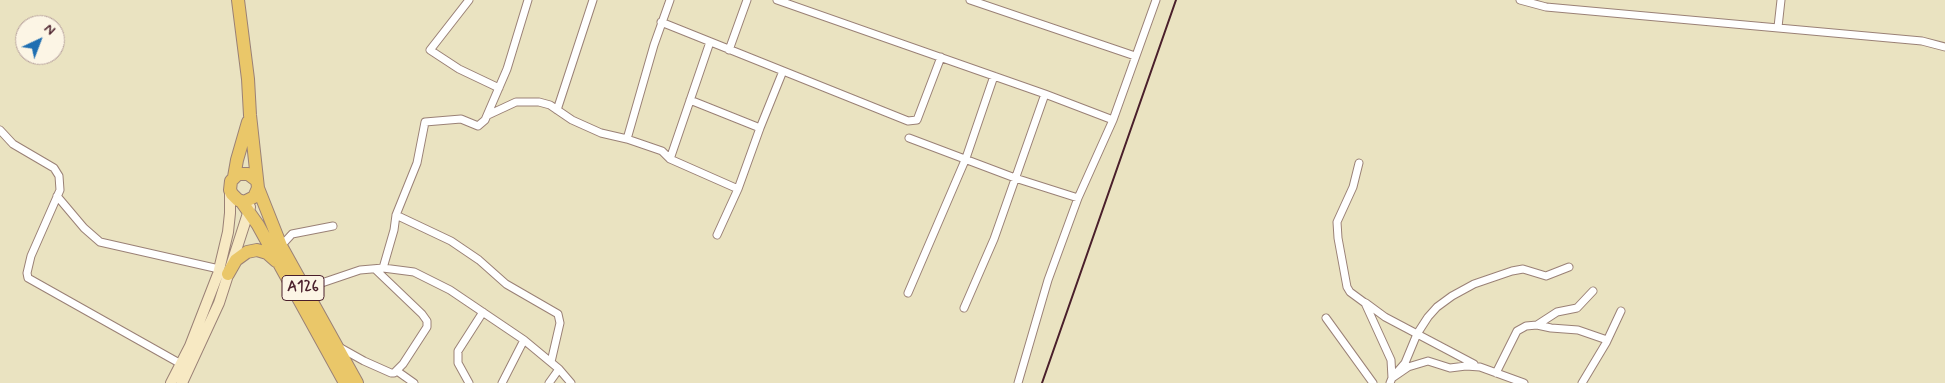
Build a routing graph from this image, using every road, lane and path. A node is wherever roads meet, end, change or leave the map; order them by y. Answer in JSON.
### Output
{"nodes":[{"id":1,"x":238,"y":0,"type":"edge"},
{"id":2,"x":469,"y":0,"type":"edge"},
{"id":3,"x":528,"y":0,"type":"edge"},
{"id":4,"x":593,"y":0,"type":"edge"},
{"id":5,"x":670,"y":0,"type":"edge"},
{"id":6,"x":747,"y":0,"type":"edge"},
{"id":7,"x":778,"y":0,"type":"edge"},
{"id":8,"x":970,"y":0,"type":"edge"},
{"id":9,"x":1145,"y":0,"type":"edge"},
{"id":10,"x":1520,"y":0,"type":"edge"},
{"id":11,"x":1781,"y":0,"type":"edge"},
{"id":12,"x":1155,"y":2,"type":"edge"},
{"id":13,"x":661,"y":22,"type":"junction"},
{"id":14,"x":1778,"y":27,"type":"junction"},
{"id":15,"x":710,"y":42,"type":"junction"},
{"id":16,"x":1945,"y":47,"type":"edge"},
{"id":17,"x":730,"y":50,"type":"junction"},
{"id":18,"x":1135,"y":56,"type":"junction"},
{"id":19,"x":942,"y":57,"type":"junction"},
{"id":20,"x":784,"y":71,"type":"junction"},
{"id":21,"x":994,"y":76,"type":"junction"},
{"id":22,"x":499,"y":88,"type":"junction"},
{"id":23,"x":1045,"y":94,"type":"junction"},
{"id":24,"x":690,"y":100,"type":"junction"},
{"id":25,"x":556,"y":110,"type":"junction"},
{"id":26,"x":250,"y":115,"type":"junction"},
{"id":27,"x":488,"y":115,"type":"junction"},
{"id":28,"x":1113,"y":120,"type":"junction"},
{"id":29,"x":760,"y":128,"type":"junction"},
{"id":30,"x":0,"y":130,"type":"edge"},
{"id":31,"x":909,"y":138,"type":"dead end"},
{"id":32,"x":627,"y":139,"type":"junction"},
{"id":33,"x":966,"y":158,"type":"junction"},
{"id":34,"x":670,"y":159,"type":"junction"},
{"id":35,"x":1359,"y":163,"type":"dead end"},
{"id":36,"x":1015,"y":178,"type":"junction"},
{"id":37,"x":232,"y":183,"type":"junction"},
{"id":38,"x":738,"y":189,"type":"junction"},
{"id":39,"x":58,"y":196,"type":"junction"},
{"id":40,"x":251,"y":196,"type":"junction"},
{"id":41,"x":1078,"y":198,"type":"junction"},
{"id":42,"x":396,"y":215,"type":"junction"},
{"id":43,"x":333,"y":226,"type":"dead end"},
{"id":44,"x":717,"y":235,"type":"dead end"},
{"id":45,"x":281,"y":246,"type":"junction"},
{"id":46,"x":1569,"y":267,"type":"dead end"},
{"id":47,"x":379,"y":269,"type":"junction"},
{"id":48,"x":224,"y":271,"type":"junction"},
{"id":49,"x":284,"y":272,"type":"junction"},
{"id":50,"x":304,"y":289,"type":"junction"},
{"id":51,"x":1594,"y":291,"type":"dead end"},
{"id":52,"x":908,"y":293,"type":"dead end"},
{"id":53,"x":1365,"y":303,"type":"junction"},
{"id":54,"x":964,"y":308,"type":"dead end"},
{"id":55,"x":1621,"y":311,"type":"dead end"},
{"id":56,"x":483,"y":312,"type":"junction"},
{"id":57,"x":1326,"y":318,"type":"dead end"},
{"id":58,"x":1537,"y":325,"type":"junction"},
{"id":59,"x":1417,"y":334,"type":"junction"},
{"id":60,"x":524,"y":340,"type":"junction"},
{"id":61,"x":1608,"y":340,"type":"junction"},
{"id":62,"x":336,"y":346,"type":"junction"},
{"id":63,"x":551,"y":362,"type":"junction"},
{"id":64,"x":182,"y":364,"type":"junction"},
{"id":65,"x":1480,"y":367,"type":"junction"},
{"id":66,"x":559,"y":369,"type":"junction"},
{"id":67,"x":396,"y":371,"type":"junction"},
{"id":68,"x":1496,"y":373,"type":"junction"},
{"id":69,"x":1391,"y":380,"type":"edge"},
{"id":70,"x":171,"y":383,"type":"edge"},
{"id":71,"x":182,"y":383,"type":"edge"},
{"id":72,"x":346,"y":383,"type":"edge"},
{"id":73,"x":357,"y":383,"type":"edge"},
{"id":74,"x":414,"y":383,"type":"edge"},
{"id":75,"x":469,"y":383,"type":"edge"},
{"id":76,"x":502,"y":383,"type":"edge"},
{"id":77,"x":549,"y":383,"type":"edge"},
{"id":78,"x":571,"y":383,"type":"edge"},
{"id":79,"x":1018,"y":383,"type":"edge"},
{"id":80,"x":1373,"y":383,"type":"edge"},
{"id":81,"x":1524,"y":383,"type":"edge"},
{"id":82,"x":1582,"y":383,"type":"edge"}],
"edges":[{"from":1,"to":26,"type":"highway","number":"A126"},
{"from":2,"to":22,"type":"street"},
{"from":3,"to":22,"type":"street"},
{"from":4,"to":25,"type":"street"},
{"from":5,"to":13,"type":"street"},
{"from":6,"to":17,"type":"street"},
{"from":7,"to":19,"type":"street"},
{"from":8,"to":18,"type":"street"},
{"from":9,"to":12,"type":"street"},
{"from":10,"to":14,"type":"street"},
{"from":11,"to":14,"type":"street"},
{"from":12,"to":18,"type":"street"},
{"from":13,"to":15,"type":"street"},
{"from":13,"to":32,"type":"street"},
{"from":14,"to":16,"type":"street"},
{"from":15,"to":17,"type":"street"},
{"from":15,"to":24,"type":"street"},
{"from":17,"to":20,"type":"street"},
{"from":18,"to":28,"type":"street"},
{"from":19,"to":20,"type":"street"},
{"from":19,"to":21,"type":"street"},
{"from":20,"to":29,"type":"street"},
{"from":21,"to":23,"type":"street"},
{"from":21,"to":33,"type":"street"},
{"from":22,"to":27,"type":"street"},
{"from":23,"to":28,"type":"street"},
{"from":23,"to":36,"type":"street"},
{"from":24,"to":29,"type":"street"},
{"from":24,"to":34,"type":"street"},
{"from":25,"to":27,"type":"street"},
{"from":25,"to":32,"type":"street"},
{"from":26,"to":37,"type":"highway","number":"A126"},
{"from":26,"to":40,"type":"highway","number":"A126"},
{"from":27,"to":42,"type":"street"},
{"from":28,"to":41,"type":"street"},
{"from":29,"to":38,"type":"street"},
{"from":30,"to":39,"type":"street"},
{"from":31,"to":33,"type":"street"},
{"from":32,"to":34,"type":"street"},
{"from":33,"to":36,"type":"street"},
{"from":33,"to":52,"type":"street"},
{"from":34,"to":38,"type":"street"},
{"from":35,"to":53,"type":"street"},
{"from":36,"to":41,"type":"street"},
{"from":36,"to":54,"type":"street"},
{"from":37,"to":40,"type":"highway","number":"A126"},
{"from":37,"to":40,"type":"highway"},
{"from":37,"to":48,"type":"main road"},
{"from":38,"to":44,"type":"street"},
{"from":39,"to":48,"type":"street"},
{"from":39,"to":64,"type":"street"},
{"from":40,"to":45,"type":"highway","number":"A126"},
{"from":40,"to":48,"type":"main road"},
{"from":40,"to":49,"type":"highway","number":"A126"},
{"from":41,"to":79,"type":"street"},
{"from":42,"to":47,"type":"street"},
{"from":42,"to":63,"type":"street"},
{"from":43,"to":45,"type":"street"},
{"from":45,"to":50,"type":"highway","number":"A126"},
{"from":46,"to":59,"type":"street"},
{"from":47,"to":50,"type":"street"},
{"from":47,"to":56,"type":"street"},
{"from":47,"to":67,"type":"street"},
{"from":48,"to":49,"type":"highway"},
{"from":48,"to":64,"type":"main road"},
{"from":48,"to":71,"type":"main road"},
{"from":49,"to":72,"type":"highway","number":"A126"},
{"from":50,"to":62,"type":"highway","number":"A126"},
{"from":51,"to":58,"type":"street"},
{"from":53,"to":59,"type":"street"},
{"from":53,"to":69,"type":"street"},
{"from":55,"to":61,"type":"street"},
{"from":56,"to":60,"type":"street"},
{"from":56,"to":75,"type":"street"},
{"from":57,"to":80,"type":"street"},
{"from":58,"to":61,"type":"street"},
{"from":58,"to":68,"type":"street"},
{"from":59,"to":65,"type":"street"},
{"from":59,"to":69,"type":"street"},
{"from":60,"to":63,"type":"street"},
{"from":60,"to":76,"type":"street"},
{"from":61,"to":82,"type":"street"},
{"from":62,"to":67,"type":"street"},
{"from":62,"to":73,"type":"highway","number":"A126"},
{"from":63,"to":66,"type":"street"},
{"from":64,"to":70,"type":"main road"},
{"from":65,"to":68,"type":"street"},
{"from":65,"to":69,"type":"street"},
{"from":66,"to":77,"type":"street"},
{"from":66,"to":78,"type":"street"},
{"from":67,"to":74,"type":"street"},
{"from":68,"to":81,"type":"street"}]}
